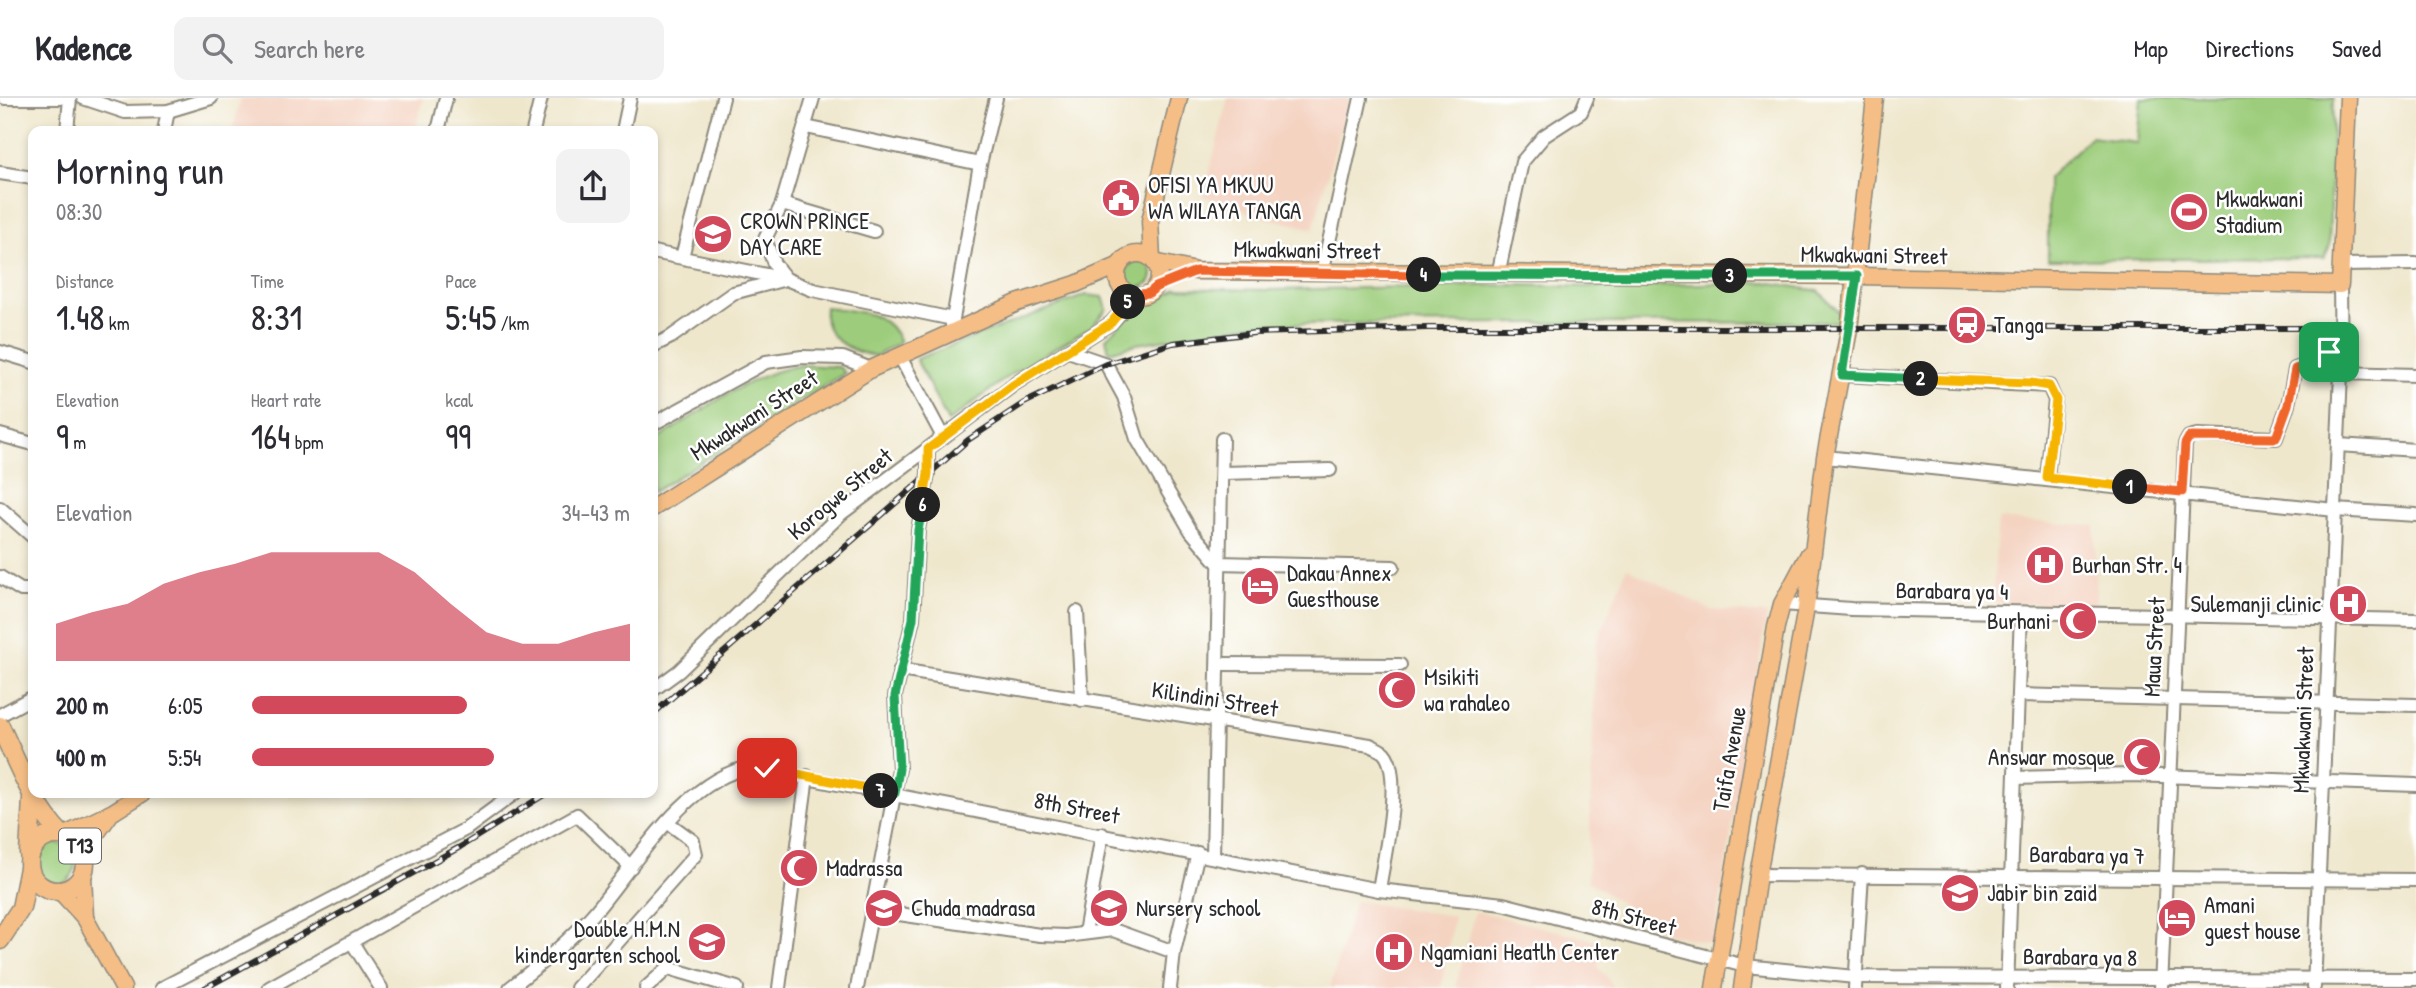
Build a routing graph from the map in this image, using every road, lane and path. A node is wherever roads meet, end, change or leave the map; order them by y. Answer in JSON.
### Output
{"nodes":[{"id":1,"x":5,"y":98,"type":"edge"},
{"id":2,"x":61,"y":98,"type":"edge"},
{"id":3,"x":70,"y":98,"type":"edge"},
{"id":4,"x":83,"y":98,"type":"edge"},
{"id":5,"x":211,"y":98,"type":"edge"},
{"id":6,"x":446,"y":98,"type":"edge"},
{"id":7,"x":541,"y":98,"type":"edge"},
{"id":8,"x":630,"y":98,"type":"edge"},
{"id":9,"x":723,"y":98,"type":"edge"},
{"id":10,"x":813,"y":98,"type":"edge"},
{"id":11,"x":996,"y":98,"type":"edge"},
{"id":12,"x":1179,"y":98,"type":"edge"},
{"id":13,"x":1361,"y":98,"type":"edge"},
{"id":14,"x":1587,"y":98,"type":"edge"},
{"id":15,"x":1875,"y":98,"type":"edge"},
{"id":16,"x":2348,"y":98,"type":"edge"},
{"id":17,"x":168,"y":111,"type":"junction"},
{"id":18,"x":67,"y":126,"type":"edge"},
{"id":19,"x":165,"y":126,"type":"edge"},
{"id":20,"x":440,"y":126,"type":"edge"},
{"id":21,"x":534,"y":126,"type":"edge"},
{"id":22,"x":624,"y":126,"type":"edge"},
{"id":23,"x":807,"y":127,"type":"junction"},
{"id":24,"x":980,"y":164,"type":"junction"},
{"id":25,"x":0,"y":173,"type":"edge"},
{"id":26,"x":28,"y":177,"type":"edge"},
{"id":27,"x":782,"y":204,"type":"junction"},
{"id":28,"x":1150,"y":221,"type":"junction"},
{"id":29,"x":874,"y":231,"type":"dead end"},
{"id":30,"x":658,"y":253,"type":"edge"},
{"id":31,"x":682,"y":257,"type":"junction"},
{"id":32,"x":1153,"y":260,"type":"junction"},
{"id":33,"x":1125,"y":261,"type":"junction"},
{"id":34,"x":2416,"y":264,"type":"edge"},
{"id":35,"x":2341,"y":265,"type":"junction"},
{"id":36,"x":1196,"y":271,"type":"junction"},
{"id":37,"x":1322,"y":273,"type":"junction"},
{"id":38,"x":1498,"y":275,"type":"junction"},
{"id":39,"x":1857,"y":276,"type":"junction"},
{"id":40,"x":786,"y":279,"type":"junction"},
{"id":41,"x":1076,"y":285,"type":"junction"},
{"id":42,"x":2340,"y":285,"type":"junction"},
{"id":43,"x":1156,"y":287,"type":"junction"},
{"id":44,"x":1127,"y":292,"type":"junction"},
{"id":45,"x":952,"y":326,"type":"junction"},
{"id":46,"x":2340,"y":343,"type":"junction"},
{"id":47,"x":658,"y":344,"type":"edge"},
{"id":48,"x":1068,"y":351,"type":"junction"},
{"id":49,"x":0,"y":352,"type":"edge"},
{"id":50,"x":899,"y":355,"type":"junction"},
{"id":51,"x":28,"y":360,"type":"edge"},
{"id":52,"x":871,"y":369,"type":"junction"},
{"id":53,"x":2341,"y":373,"type":"junction"},
{"id":54,"x":1842,"y":375,"type":"junction"},
{"id":55,"x":2416,"y":375,"type":"edge"},
{"id":56,"x":658,"y":421,"type":"edge"},
{"id":57,"x":0,"y":435,"type":"edge"},
{"id":58,"x":943,"y":437,"type":"junction"},
{"id":59,"x":1222,"y":439,"type":"dead end"},
{"id":60,"x":28,"y":443,"type":"edge"},
{"id":61,"x":2338,"y":445,"type":"junction"},
{"id":62,"x":928,"y":449,"type":"junction"},
{"id":63,"x":2416,"y":450,"type":"edge"},
{"id":64,"x":1825,"y":457,"type":"junction"},
{"id":65,"x":1330,"y":470,"type":"dead end"},
{"id":66,"x":1222,"y":473,"type":"junction"},
{"id":67,"x":2047,"y":478,"type":"junction"},
{"id":68,"x":2182,"y":492,"type":"junction"},
{"id":69,"x":658,"y":505,"type":"edge"},
{"id":70,"x":0,"y":508,"type":"edge"},
{"id":71,"x":2334,"y":510,"type":"junction"},
{"id":72,"x":2416,"y":515,"type":"edge"},
{"id":73,"x":28,"y":533,"type":"edge"},
{"id":74,"x":1814,"y":546,"type":"junction"},
{"id":75,"x":1218,"y":563,"type":"junction"},
{"id":76,"x":1393,"y":566,"type":"dead end"},
{"id":77,"x":0,"y":577,"type":"edge"},
{"id":78,"x":28,"y":590,"type":"edge"},
{"id":79,"x":1782,"y":604,"type":"junction"},
{"id":80,"x":1806,"y":608,"type":"junction"},
{"id":81,"x":1077,"y":612,"type":"dead end"},
{"id":82,"x":2021,"y":613,"type":"junction"},
{"id":83,"x":2177,"y":614,"type":"junction"},
{"id":84,"x":2328,"y":618,"type":"junction"},
{"id":85,"x":2416,"y":621,"type":"edge"},
{"id":86,"x":1218,"y":664,"type":"junction"},
{"id":87,"x":1400,"y":665,"type":"dead end"},
{"id":88,"x":900,"y":670,"type":"junction"},
{"id":89,"x":658,"y":686,"type":"edge"},
{"id":90,"x":2018,"y":695,"type":"junction"},
{"id":91,"x":2173,"y":698,"type":"junction"},
{"id":92,"x":1082,"y":699,"type":"junction"},
{"id":93,"x":28,"y":700,"type":"edge"},
{"id":94,"x":2326,"y":702,"type":"junction"},
{"id":95,"x":1762,"y":705,"type":"junction"},
{"id":96,"x":2416,"y":705,"type":"edge"},
{"id":97,"x":1787,"y":708,"type":"junction"},
{"id":98,"x":0,"y":715,"type":"edge"},
{"id":99,"x":1216,"y":721,"type":"junction"},
{"id":100,"x":0,"y":726,"type":"edge"},
{"id":101,"x":807,"y":776,"type":"junction"},
{"id":102,"x":2168,"y":776,"type":"junction"},
{"id":103,"x":2015,"y":778,"type":"junction"},
{"id":104,"x":2323,"y":783,"type":"junction"},
{"id":105,"x":2416,"y":785,"type":"edge"},
{"id":106,"x":28,"y":786,"type":"edge"},
{"id":107,"x":895,"y":793,"type":"junction"},
{"id":108,"x":32,"y":798,"type":"edge"},
{"id":109,"x":34,"y":798,"type":"edge"},
{"id":110,"x":135,"y":798,"type":"edge"},
{"id":111,"x":508,"y":798,"type":"edge"},
{"id":112,"x":113,"y":812,"type":"junction"},
{"id":113,"x":667,"y":822,"type":"junction"},
{"id":114,"x":1102,"y":834,"type":"junction"},
{"id":115,"x":63,"y":835,"type":"junction"},
{"id":116,"x":1198,"y":853,"type":"junction"},
{"id":117,"x":1213,"y":856,"type":"junction"},
{"id":118,"x":29,"y":861,"type":"junction"},
{"id":119,"x":631,"y":866,"type":"junction"},
{"id":120,"x":84,"y":867,"type":"junction"},
{"id":121,"x":1862,"y":874,"type":"junction"},
{"id":122,"x":1758,"y":875,"type":"junction"},
{"id":123,"x":2011,"y":875,"type":"junction"},
{"id":124,"x":2164,"y":876,"type":"junction"},
{"id":125,"x":2416,"y":880,"type":"edge"},
{"id":126,"x":2321,"y":881,"type":"junction"},
{"id":127,"x":1379,"y":890,"type":"junction"},
{"id":128,"x":57,"y":891,"type":"junction"},
{"id":129,"x":21,"y":908,"type":"junction"},
{"id":130,"x":872,"y":910,"type":"junction"},
{"id":131,"x":85,"y":918,"type":"junction"},
{"id":132,"x":1085,"y":933,"type":"junction"},
{"id":133,"x":2,"y":934,"type":"edge"},
{"id":134,"x":353,"y":944,"type":"junction"},
{"id":135,"x":1174,"y":952,"type":"junction"},
{"id":136,"x":1718,"y":960,"type":"junction"},
{"id":137,"x":1745,"y":966,"type":"junction"},
{"id":138,"x":2416,"y":979,"type":"edge"},
{"id":139,"x":1855,"y":982,"type":"edge"},
{"id":140,"x":2007,"y":983,"type":"edge"},
{"id":141,"x":2161,"y":984,"type":"edge"},
{"id":142,"x":2314,"y":984,"type":"edge"},
{"id":143,"x":278,"y":986,"type":"edge"},
{"id":144,"x":123,"y":988,"type":"edge"},
{"id":145,"x":162,"y":988,"type":"edge"},
{"id":146,"x":381,"y":988,"type":"edge"},
{"id":147,"x":510,"y":988,"type":"edge"},
{"id":148,"x":577,"y":988,"type":"edge"},
{"id":149,"x":646,"y":988,"type":"edge"},
{"id":150,"x":737,"y":988,"type":"edge"},
{"id":151,"x":779,"y":988,"type":"edge"},
{"id":152,"x":857,"y":988,"type":"edge"},
{"id":153,"x":1170,"y":988,"type":"edge"},
{"id":154,"x":1714,"y":988,"type":"edge"},
{"id":155,"x":1741,"y":988,"type":"edge"}],
"edges":[{"from":1,"to":2,"type":"street"},
{"from":3,"to":18,"type":"street"},
{"from":4,"to":17,"type":"street"},
{"from":5,"to":17,"type":"street"},
{"from":6,"to":20,"type":"street"},
{"from":7,"to":21,"type":"street"},
{"from":8,"to":22,"type":"street"},
{"from":9,"to":31,"type":"street"},
{"from":10,"to":23,"type":"street"},
{"from":11,"to":24,"type":"street"},
{"from":12,"to":28,"type":"main road"},
{"from":13,"to":37,"type":"street"},
{"from":14,"to":38,"type":"street"},
{"from":15,"to":39,"type":"main road","name":"Taifa Avenue"},
{"from":16,"to":35,"type":"main road","name":"Mkwakwani Street"},
{"from":17,"to":19,"type":"street"},
{"from":23,"to":24,"type":"street"},
{"from":23,"to":27,"type":"street"},
{"from":24,"to":45,"type":"street"},
{"from":25,"to":26,"type":"street"},
{"from":27,"to":29,"type":"street"},
{"from":27,"to":40,"type":"street"},
{"from":28,"to":32,"type":"main road"},
{"from":28,"to":33,"type":"main road"},
{"from":30,"to":31,"type":"street"},
{"from":31,"to":40,"type":"street"},
{"from":32,"to":33,"type":"main road"},
{"from":32,"to":36,"type":"main road"},
{"from":32,"to":43,"type":"main road"},
{"from":33,"to":41,"type":"main road"},
{"from":33,"to":44,"type":"main road"},
{"from":34,"to":35,"type":"street"},
{"from":35,"to":42,"type":"main road","name":"Mkwakwani Street"},
{"from":36,"to":37,"type":"main road","name":"Mkwakwani Street"},
{"from":36,"to":43,"type":"main road"},
{"from":37,"to":38,"type":"main road","name":"Mkwakwani Street"},
{"from":38,"to":39,"type":"main road","name":"Mkwakwani Street"},
{"from":39,"to":42,"type":"main road","name":"Mkwakwani Street"},
{"from":39,"to":54,"type":"main road","name":"Taifa Avenue"},
{"from":40,"to":45,"type":"street"},
{"from":40,"to":47,"type":"street"},
{"from":41,"to":44,"type":"main road"},
{"from":41,"to":45,"type":"main road","name":"Mkwakwani Street"},
{"from":42,"to":46,"type":"street","name":"Mkwakwani Street"},
{"from":43,"to":44,"type":"main road"},
{"from":44,"to":48,"type":"street","name":"Korogwe Street"},
{"from":45,"to":50,"type":"main road","name":"Mkwakwani Street"},
{"from":46,"to":53,"type":"street","name":"Mkwakwani Street"},
{"from":46,"to":68,"type":"street","name":"Maua Street"},
{"from":48,"to":58,"type":"street","name":"Korogwe Street"},
{"from":48,"to":75,"type":"street"},
{"from":49,"to":51,"type":"street"},
{"from":50,"to":52,"type":"main road","name":"Mkwakwani Street"},
{"from":50,"to":58,"type":"street"},
{"from":52,"to":56,"type":"street"},
{"from":52,"to":69,"type":"main road","name":"Mkwakwani Street"},
{"from":53,"to":55,"type":"street"},
{"from":53,"to":61,"type":"street","name":"Mkwakwani Street"},
{"from":54,"to":64,"type":"main road","name":"Taifa Avenue"},
{"from":54,"to":67,"type":"street"},
{"from":57,"to":60,"type":"street"},
{"from":58,"to":62,"type":"street","name":"Korogwe Street"},
{"from":59,"to":66,"type":"street"},
{"from":61,"to":63,"type":"street"},
{"from":61,"to":71,"type":"street","name":"Mkwakwani Street"},
{"from":62,"to":88,"type":"street"},
{"from":62,"to":89,"type":"street","name":"Korogwe Street"},
{"from":64,"to":67,"type":"street"},
{"from":64,"to":74,"type":"main road","name":"Taifa Avenue"},
{"from":65,"to":66,"type":"street"},
{"from":66,"to":75,"type":"street"},
{"from":67,"to":68,"type":"street"},
{"from":68,"to":71,"type":"street"},
{"from":68,"to":83,"type":"street","name":"Maua Street"},
{"from":70,"to":73,"type":"street"},
{"from":71,"to":72,"type":"street"},
{"from":71,"to":84,"type":"street","name":"Mkwakwani Street"},
{"from":74,"to":79,"type":"main road","name":"Taifa Avenue"},
{"from":74,"to":80,"type":"main road","name":"Taifa Avenue"},
{"from":75,"to":76,"type":"street"},
{"from":75,"to":86,"type":"street"},
{"from":77,"to":78,"type":"street"},
{"from":79,"to":80,"type":"street","name":"Barabara ya 4"},
{"from":79,"to":95,"type":"main road","name":"Taifa Avenue"},
{"from":80,"to":82,"type":"street","name":"Barabara ya 4"},
{"from":80,"to":97,"type":"main road","name":"Taifa Avenue"},
{"from":81,"to":92,"type":"street"},
{"from":82,"to":83,"type":"street","name":"Barabara ya 4"},
{"from":82,"to":90,"type":"street"},
{"from":83,"to":84,"type":"street","name":"Barabara ya 4"},
{"from":83,"to":91,"type":"street","name":"Maua Street"},
{"from":84,"to":85,"type":"street","name":"Barabara ya 4"},
{"from":84,"to":94,"type":"street","name":"Mkwakwani Street"},
{"from":86,"to":87,"type":"street"},
{"from":86,"to":99,"type":"street"},
{"from":88,"to":92,"type":"street","name":"Kilindini Street"},
{"from":88,"to":107,"type":"street"},
{"from":90,"to":91,"type":"street"},
{"from":90,"to":103,"type":"street"},
{"from":91,"to":94,"type":"street"},
{"from":91,"to":102,"type":"street","name":"Maua Street"},
{"from":92,"to":99,"type":"street","name":"Kilindini Street"},
{"from":93,"to":98,"type":"street"},
{"from":94,"to":96,"type":"street"},
{"from":94,"to":104,"type":"street","name":"Mkwakwani Street"},
{"from":95,"to":97,"type":"main road"},
{"from":95,"to":136,"type":"main road","name":"Taifa Avenue"},
{"from":97,"to":122,"type":"main road","name":"Taifa Avenue"},
{"from":99,"to":117,"type":"street"},
{"from":99,"to":127,"type":"street","name":"Kilindini Street"},
{"from":100,"to":106,"type":"highway","number":"T13"},
{"from":101,"to":107,"type":"street","name":"8th Street"},
{"from":101,"to":113,"type":"street","name":"8th Street"},
{"from":101,"to":151,"type":"street"},
{"from":102,"to":103,"type":"street"},
{"from":102,"to":104,"type":"street"},
{"from":102,"to":124,"type":"street","name":"Maua Street"},
{"from":103,"to":123,"type":"street"},
{"from":104,"to":105,"type":"street"},
{"from":104,"to":126,"type":"street","name":"Mkwakwani Street"},
{"from":107,"to":114,"type":"street","name":"8th Street"},
{"from":107,"to":130,"type":"street"},
{"from":108,"to":118,"type":"highway","number":"T13"},
{"from":109,"to":115,"type":"highway","number":"T13"},
{"from":110,"to":112,"type":"main road"},
{"from":111,"to":145,"type":"street"},
{"from":112,"to":115,"type":"main road"},
{"from":112,"to":120,"type":"main road"},
{"from":113,"to":119,"type":"street","name":"8th Street"},
{"from":113,"to":148,"type":"street"},
{"from":114,"to":116,"type":"street","name":"8th Street"},
{"from":114,"to":132,"type":"street"},
{"from":115,"to":118,"type":"highway","number":"T13"},
{"from":115,"to":120,"type":"highway","number":"T13"},
{"from":116,"to":117,"type":"street","name":"8th Street"},
{"from":116,"to":135,"type":"street"},
{"from":117,"to":127,"type":"street","name":"8th Street"},
{"from":118,"to":128,"type":"highway","number":"T13"},
{"from":118,"to":129,"type":"highway","number":"T13"},
{"from":119,"to":134,"type":"street"},
{"from":119,"to":147,"type":"street","name":"8th Street"},
{"from":120,"to":128,"type":"highway","number":"T13"},
{"from":120,"to":131,"type":"main road"},
{"from":121,"to":122,"type":"street","name":"Barabara ya 7"},
{"from":121,"to":123,"type":"street","name":"Barabara ya 7"},
{"from":121,"to":139,"type":"street"},
{"from":122,"to":137,"type":"main road","name":"Taifa Avenue"},
{"from":123,"to":124,"type":"street","name":"Barabara ya 7"},
{"from":123,"to":140,"type":"street"},
{"from":124,"to":126,"type":"street","name":"Barabara ya 7"},
{"from":124,"to":141,"type":"street","name":"Maua Street"},
{"from":125,"to":126,"type":"street","name":"Barabara ya 7"},
{"from":126,"to":142,"type":"street","name":"Mkwakwani Street"},
{"from":127,"to":136,"type":"street","name":"8th Street"},
{"from":128,"to":129,"type":"highway","number":"T13"},
{"from":128,"to":131,"type":"main road"},
{"from":129,"to":133,"type":"highway","number":"T13"},
{"from":130,"to":132,"type":"street"},
{"from":130,"to":152,"type":"street"},
{"from":131,"to":144,"type":"main road"},
{"from":132,"to":135,"type":"street"},
{"from":134,"to":143,"type":"street"},
{"from":134,"to":146,"type":"street"},
{"from":135,"to":153,"type":"street"},
{"from":136,"to":137,"type":"street","name":"8th Street"},
{"from":136,"to":154,"type":"main road","name":"Taifa Avenue"},
{"from":137,"to":139,"type":"street","name":"Barabara ya 8"},
{"from":137,"to":155,"type":"main road","name":"Taifa Avenue"},
{"from":138,"to":142,"type":"street","name":"Barabara ya 8"},
{"from":139,"to":140,"type":"street","name":"Barabara ya 8"},
{"from":140,"to":141,"type":"street","name":"Barabara ya 8"},
{"from":141,"to":142,"type":"street","name":"Barabara ya 8"},
{"from":149,"to":150,"type":"street"}]}
